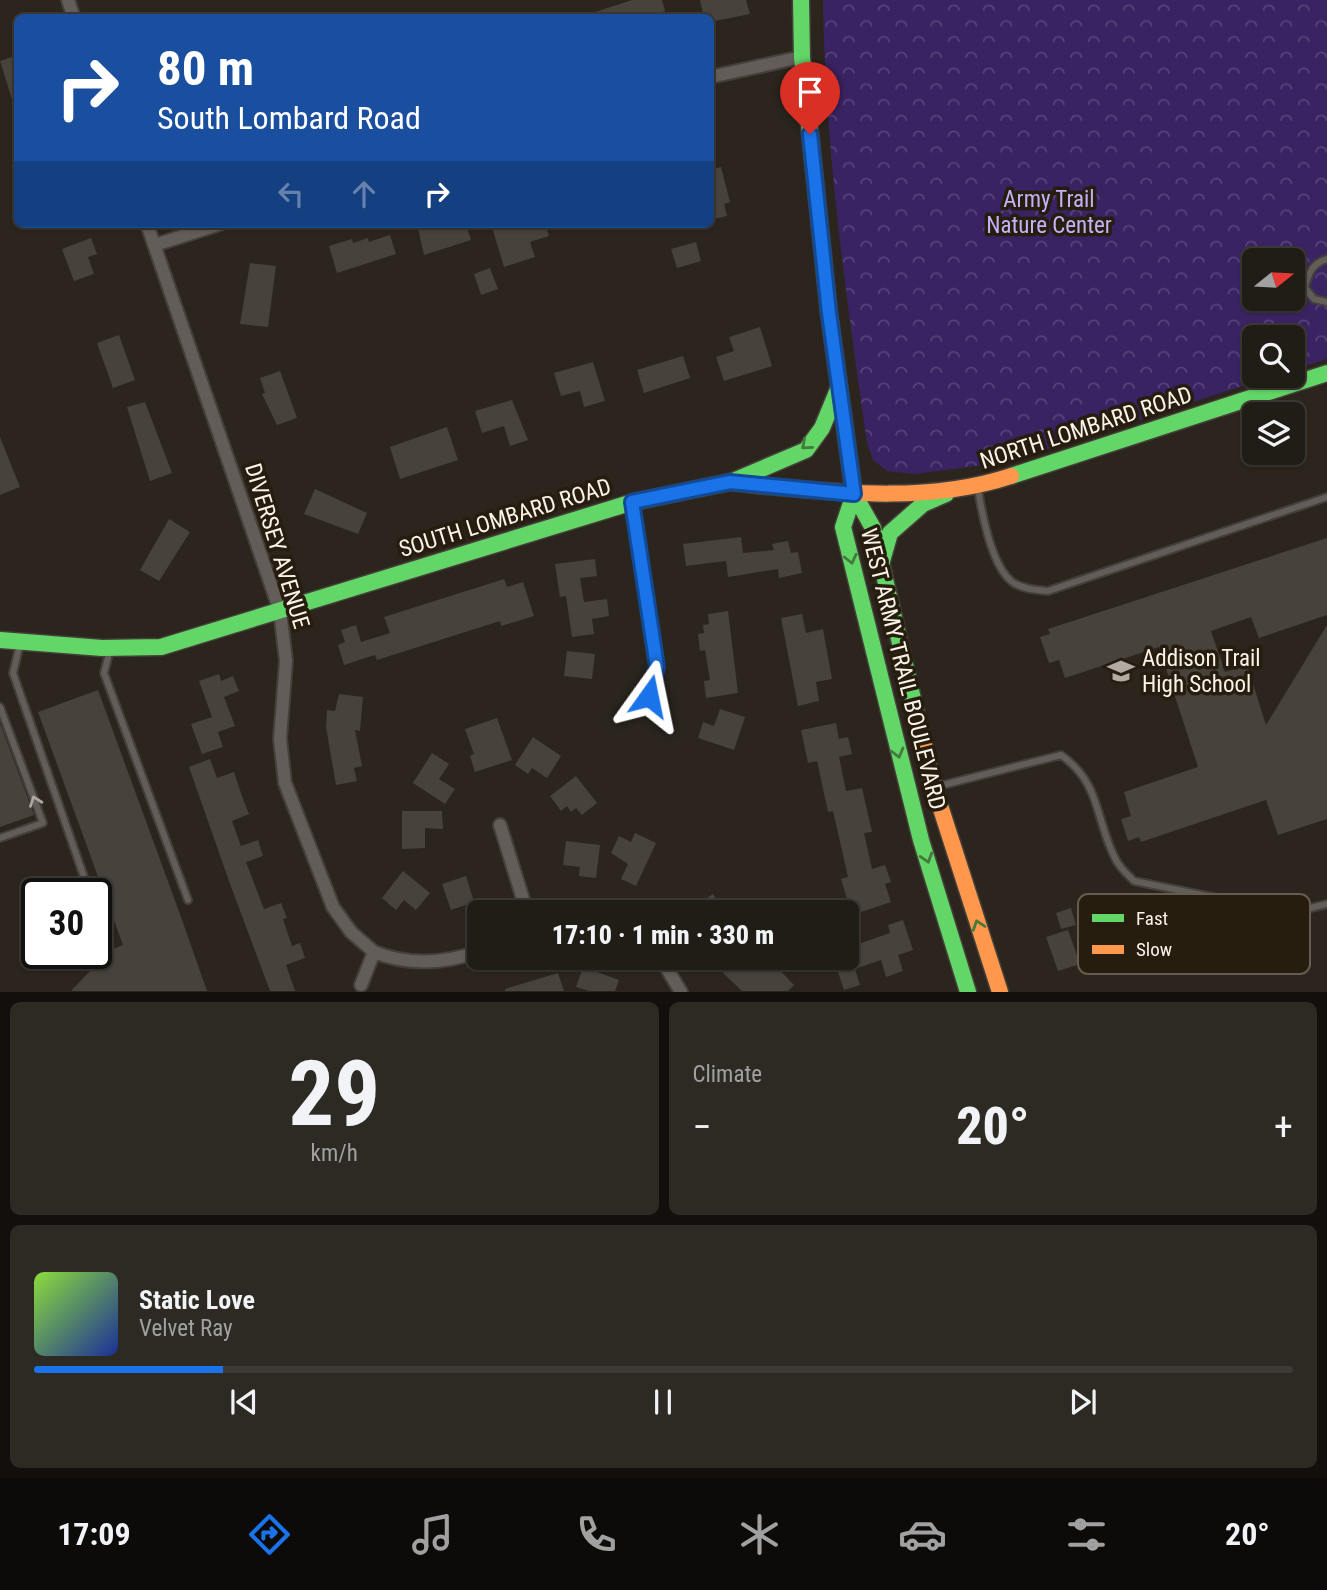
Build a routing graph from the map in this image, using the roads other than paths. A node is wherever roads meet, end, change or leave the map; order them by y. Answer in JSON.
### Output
{"nodes":[{"id":1,"x":801,"y":0,"type":"edge"},
{"id":2,"x":802,"y":57,"type":"junction"},
{"id":3,"x":714,"y":76,"type":"edge"},
{"id":4,"x":149,"y":228,"type":"edge"},
{"id":5,"x":208,"y":228,"type":"edge"},
{"id":6,"x":155,"y":245,"type":"junction"},
{"id":7,"x":1327,"y":259,"type":"edge"},
{"id":8,"x":1327,"y":302,"type":"edge"},
{"id":9,"x":1327,"y":373,"type":"edge"},
{"id":10,"x":839,"y":387,"type":"junction"},
{"id":11,"x":730,"y":482,"type":"junction"},
{"id":12,"x":978,"y":487,"type":"junction"},
{"id":13,"x":958,"y":489,"type":"junction"},
{"id":14,"x":854,"y":494,"type":"junction"},
{"id":15,"x":1327,"y":497,"type":"edge"},
{"id":16,"x":632,"y":502,"type":"junction"},
{"id":17,"x":881,"y":565,"type":"junction"},
{"id":18,"x":280,"y":611,"type":"junction"},
{"id":19,"x":0,"y":640,"type":"edge"},
{"id":20,"x":20,"y":642,"type":"junction"},
{"id":21,"x":111,"y":648,"type":"junction"},
{"id":22,"x":649,"y":696,"type":"dead end"},
{"id":23,"x":0,"y":707,"type":"edge"},
{"id":24,"x":934,"y":787,"type":"junction"},
{"id":25,"x":909,"y":792,"type":"junction"},
{"id":26,"x":499,"y":825,"type":"dead end"},
{"id":27,"x":0,"y":838,"type":"edge"},
{"id":28,"x":84,"y":878,"type":"edge"},
{"id":29,"x":1197,"y":894,"type":"edge"},
{"id":30,"x":188,"y":900,"type":"dead end"},
{"id":31,"x":523,"y":900,"type":"edge"},
{"id":32,"x":374,"y":951,"type":"junction"},
{"id":33,"x":467,"y":954,"type":"edge"},
{"id":34,"x":668,"y":970,"type":"edge"},
{"id":35,"x":361,"y":985,"type":"dead end"},
{"id":36,"x":997,"y":991,"type":"edge"},
{"id":37,"x":681,"y":992,"type":"edge"},
{"id":38,"x":968,"y":992,"type":"edge"}],
"edges":[{"from":1,"to":2,"type":"main road"},
{"from":2,"to":3,"type":"street"},
{"from":2,"to":10,"type":"main road"},
{"from":4,"to":6,"type":"street","name":"DIVERSEY AVENUE"},
{"from":5,"to":6,"type":"street"},
{"from":6,"to":18,"type":"street","name":"DIVERSEY AVENUE"},
{"from":7,"to":8,"type":"lane"},
{"from":9,"to":12,"type":"main road","name":"NORTH LOMBARD ROAD"},
{"from":10,"to":11,"type":"main road","one_way":true},
{"from":10,"to":14,"type":"main road"},
{"from":11,"to":14,"type":"main road","name":"SOUTH LOMBARD ROAD"},
{"from":11,"to":16,"type":"main road","name":"SOUTH LOMBARD ROAD"},
{"from":12,"to":13,"type":"main road","name":"NORTH LOMBARD ROAD"},
{"from":12,"to":15,"type":"lane"},
{"from":13,"to":14,"type":"main road","name":"NORTH LOMBARD ROAD"},
{"from":13,"to":17,"type":"main road"},
{"from":14,"to":17,"type":"main road","name":"WEST ARMY TRAIL BOULEVARD"},
{"from":14,"to":25,"type":"main road","name":"WEST ARMY TRAIL BOULEVARD","one_way":true},
{"from":16,"to":18,"type":"main road","name":"SOUTH LOMBARD ROAD"},
{"from":16,"to":22,"type":"street"},
{"from":17,"to":24,"type":"main road","name":"WEST ARMY TRAIL BOULEVARD"},
{"from":18,"to":21,"type":"main road"},
{"from":18,"to":32,"type":"street","name":"DIVERSEY AVENUE"},
{"from":19,"to":20,"type":"main road"},
{"from":20,"to":21,"type":"main road"},
{"from":20,"to":28,"type":"lane"},
{"from":21,"to":30,"type":"lane"},
{"from":27,"to":23,"type":"lane","one_way":true},
{"from":24,"to":25,"type":"main road"},
{"from":24,"to":29,"type":"lane"},
{"from":36,"to":24,"type":"main road","name":"WEST ARMY TRAIL BOULEVARD","one_way":true},
{"from":25,"to":38,"type":"main road","name":"WEST ARMY TRAIL BOULEVARD","one_way":true},
{"from":26,"to":31,"type":"street"},
{"from":32,"to":33,"type":"street"},
{"from":32,"to":35,"type":"street"},
{"from":34,"to":37,"type":"street"}]}
